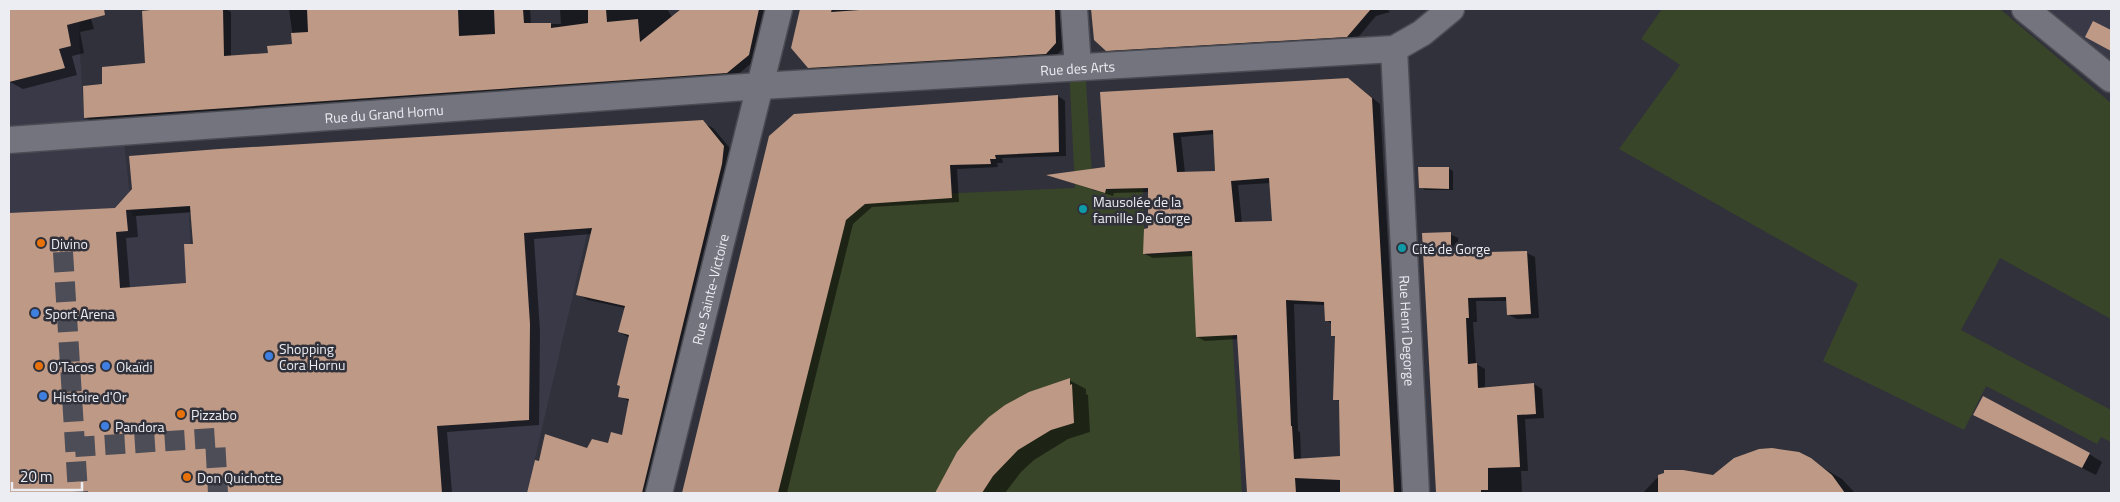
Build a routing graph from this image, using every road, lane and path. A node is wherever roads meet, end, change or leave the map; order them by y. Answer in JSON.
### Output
{"nodes":[{"id":1,"x":779,"y":9,"type":"edge"},
{"id":2,"x":1074,"y":9,"type":"edge"},
{"id":3,"x":1451,"y":9,"type":"edge"},
{"id":4,"x":2025,"y":9,"type":"edge"},
{"id":5,"x":1394,"y":49,"type":"junction"},
{"id":6,"x":1078,"y":67,"type":"junction"},
{"id":7,"x":2111,"y":79,"type":"edge"},
{"id":8,"x":760,"y":86,"type":"junction"},
{"id":9,"x":9,"y":140,"type":"edge"},
{"id":10,"x":659,"y":493,"type":"edge"},
{"id":11,"x":1416,"y":493,"type":"edge"}],
"edges":[{"from":1,"to":8,"type":"street","name":"Rue Sainte-Victoire"},
{"from":2,"to":6,"type":"street"},
{"from":3,"to":5,"type":"street"},
{"from":4,"to":7,"type":"street"},
{"from":5,"to":6,"type":"street","name":"Rue des Arts"},
{"from":5,"to":11,"type":"street","name":"Rue Henri Degorge"},
{"from":6,"to":8,"type":"street","name":"Rue des Arts"},
{"from":8,"to":9,"type":"street","name":"Rue du Grand Hornu"},
{"from":8,"to":10,"type":"street","name":"Rue Sainte-Victoire"}]}
